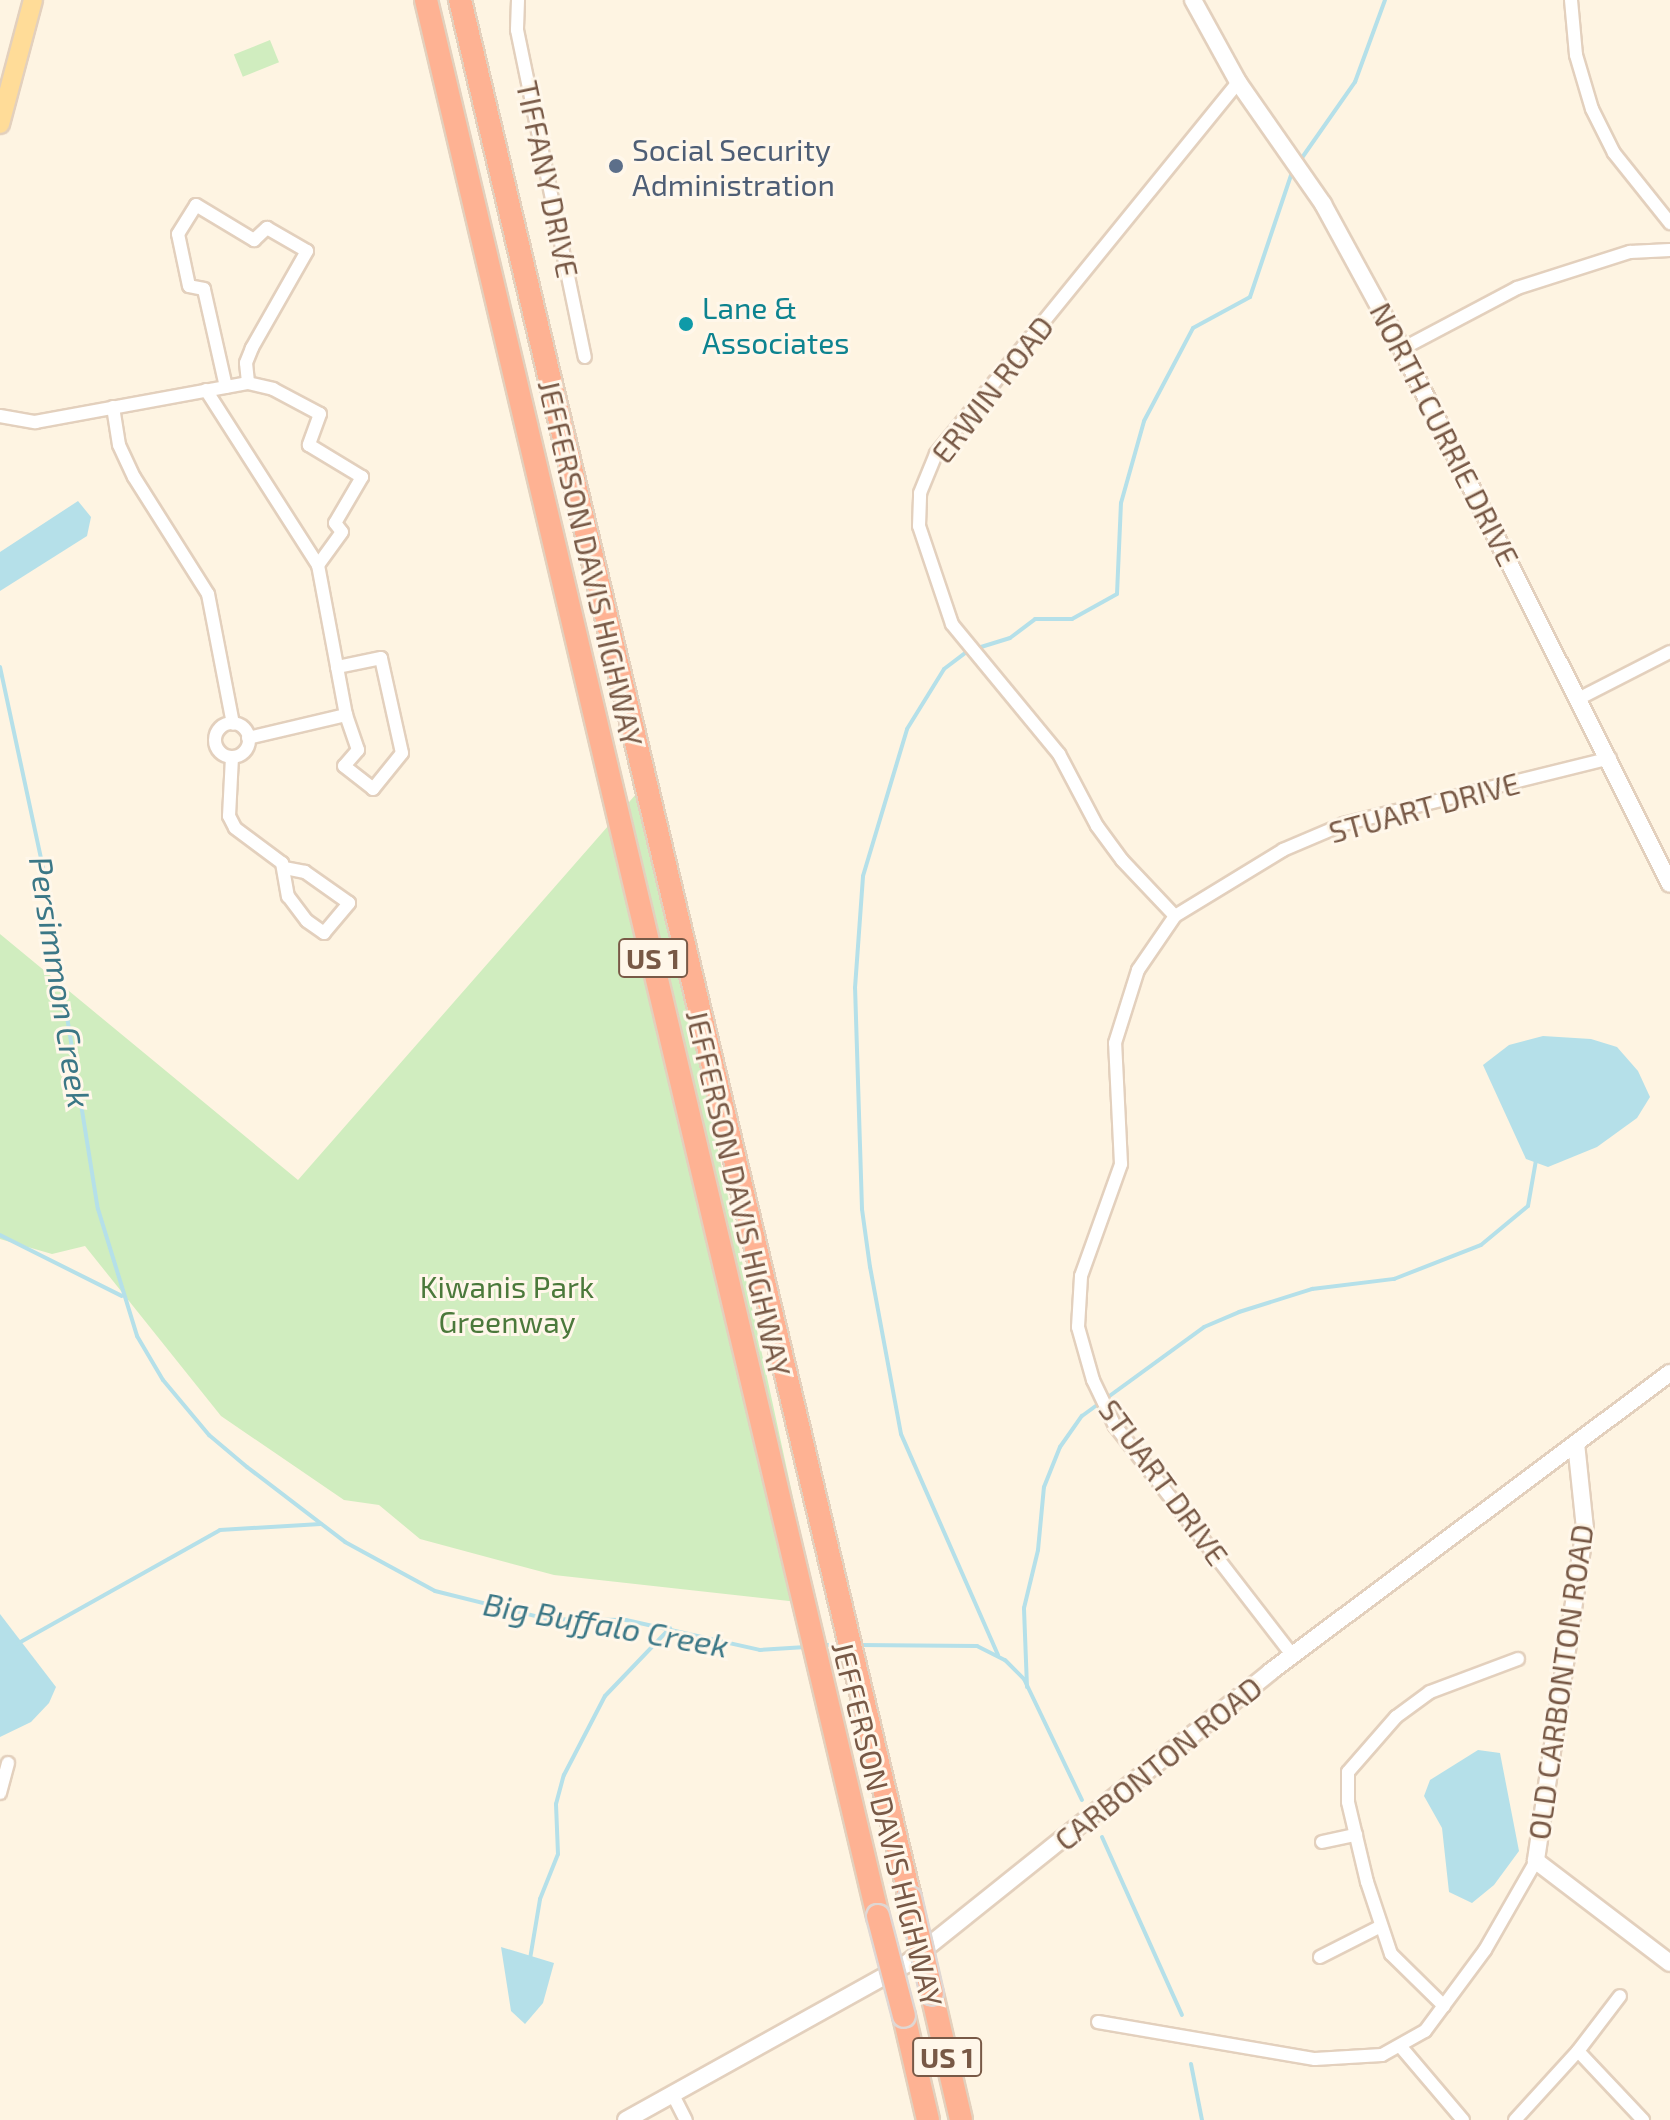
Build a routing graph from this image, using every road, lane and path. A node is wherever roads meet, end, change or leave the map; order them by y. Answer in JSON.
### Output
{"nodes":[{"id":1,"x":33,"y":0,"type":"edge"},
{"id":2,"x":419,"y":0,"type":"edge"},
{"id":3,"x":426,"y":0,"type":"edge"},
{"id":4,"x":460,"y":0,"type":"edge"},
{"id":5,"x":470,"y":0,"type":"edge"},
{"id":6,"x":518,"y":0,"type":"edge"},
{"id":7,"x":1193,"y":0,"type":"edge"},
{"id":8,"x":1571,"y":0,"type":"edge"},
{"id":9,"x":439,"y":56,"type":"junction"},
{"id":10,"x":1238,"y":82,"type":"junction"},
{"id":11,"x":481,"y":91,"type":"junction"},
{"id":12,"x":0,"y":124,"type":"edge"},
{"id":13,"x":1670,"y":223,"type":"edge"},
{"id":14,"x":1670,"y":250,"type":"edge"},
{"id":15,"x":1402,"y":349,"type":"junction"},
{"id":16,"x":585,"y":357,"type":"dead end"},
{"id":17,"x":248,"y":383,"type":"junction"},
{"id":18,"x":226,"y":387,"type":"junction"},
{"id":19,"x":206,"y":390,"type":"junction"},
{"id":20,"x":113,"y":407,"type":"junction"},
{"id":21,"x":0,"y":416,"type":"edge"},
{"id":22,"x":318,"y":565,"type":"junction"},
{"id":23,"x":1670,"y":652,"type":"edge"},
{"id":24,"x":337,"y":667,"type":"junction"},
{"id":25,"x":1580,"y":698,"type":"junction"},
{"id":26,"x":346,"y":715,"type":"junction"},
{"id":27,"x":233,"y":724,"type":"junction"},
{"id":28,"x":248,"y":738,"type":"junction"},
{"id":29,"x":232,"y":757,"type":"junction"},
{"id":30,"x":1610,"y":758,"type":"junction"},
{"id":31,"x":285,"y":868,"type":"junction"},
{"id":32,"x":1670,"y":884,"type":"edge"},
{"id":33,"x":1175,"y":916,"type":"junction"},
{"id":34,"x":1670,"y":1373,"type":"edge"},
{"id":35,"x":1576,"y":1443,"type":"junction"},
{"id":36,"x":1293,"y":1656,"type":"junction"},
{"id":37,"x":1518,"y":1659,"type":"dead end"},
{"id":38,"x":8,"y":1763,"type":"dead end"},
{"id":39,"x":0,"y":1793,"type":"edge"},
{"id":40,"x":1356,"y":1835,"type":"junction"},
{"id":41,"x":1322,"y":1842,"type":"dead end"},
{"id":42,"x":1536,"y":1861,"type":"junction"},
{"id":43,"x":1381,"y":1926,"type":"junction"},
{"id":44,"x":1320,"y":1957,"type":"dead end"},
{"id":45,"x":1670,"y":1963,"type":"edge"},
{"id":46,"x":1620,"y":1996,"type":"dead end"},
{"id":47,"x":1444,"y":2006,"type":"junction"},
{"id":48,"x":1098,"y":2022,"type":"dead end"},
{"id":49,"x":1401,"y":2047,"type":"junction"},
{"id":50,"x":1578,"y":2051,"type":"junction"},
{"id":51,"x":673,"y":2095,"type":"junction"},
{"id":52,"x":626,"y":2120,"type":"edge"},
{"id":53,"x":686,"y":2120,"type":"edge"},
{"id":54,"x":928,"y":2120,"type":"edge"},
{"id":55,"x":961,"y":2120,"type":"edge"},
{"id":56,"x":1463,"y":2120,"type":"edge"},
{"id":57,"x":1515,"y":2120,"type":"edge"},
{"id":58,"x":1643,"y":2120,"type":"edge"}],
"edges":[{"from":1,"to":12,"type":"main road"},
{"from":2,"to":9,"type":"highway"},
{"from":3,"to":9,"type":"highway","name":"JEFFERSON DAVIS HIGHWAY","number":"US 1"},
{"from":4,"to":11,"type":"highway","name":"JEFFERSON DAVIS HIGHWAY","number":"US 1"},
{"from":5,"to":11,"type":"highway"},
{"from":6,"to":16,"type":"street","name":"TIFFANY DRIVE"},
{"from":7,"to":10,"type":"street","name":"NORTH CURRIE DRIVE"},
{"from":8,"to":13,"type":"street"},
{"from":9,"to":54,"type":"highway","name":"JEFFERSON DAVIS HIGHWAY","number":"US 1","bridge":true},
{"from":10,"to":15,"type":"street","name":"NORTH CURRIE DRIVE"},
{"from":10,"to":33,"type":"street","name":"ERWIN ROAD"},
{"from":11,"to":55,"type":"highway","name":"JEFFERSON DAVIS HIGHWAY","number":"US 1","bridge":true},
{"from":14,"to":15,"type":"street"},
{"from":15,"to":25,"type":"street","name":"NORTH CURRIE DRIVE"},
{"from":17,"to":18,"type":"street"},
{"from":17,"to":18,"type":"street"},
{"from":17,"to":22,"type":"street"},
{"from":18,"to":19,"type":"street"},
{"from":19,"to":20,"type":"street"},
{"from":19,"to":22,"type":"street"},
{"from":20,"to":21,"type":"street"},
{"from":20,"to":27,"type":"street"},
{"from":22,"to":24,"type":"street"},
{"from":23,"to":25,"type":"street"},
{"from":24,"to":26,"type":"street"},
{"from":24,"to":26,"type":"street"},
{"from":25,"to":30,"type":"street","name":"NORTH CURRIE DRIVE"},
{"from":26,"to":28,"type":"street"},
{"from":27,"to":28,"type":"street"},
{"from":27,"to":29,"type":"street"},
{"from":28,"to":29,"type":"street"},
{"from":29,"to":31,"type":"street"},
{"from":30,"to":32,"type":"street","name":"NORTH CURRIE DRIVE"},
{"from":30,"to":33,"type":"street","name":"STUART DRIVE"},
{"from":31,"to":31,"type":"street"},
{"from":33,"to":36,"type":"street","name":"STUART DRIVE"},
{"from":34,"to":35,"type":"street","name":"CARBONTON ROAD"},
{"from":35,"to":36,"type":"street","name":"CARBONTON ROAD"},
{"from":35,"to":42,"type":"street","name":"OLD CARBONTON ROAD"},
{"from":36,"to":51,"type":"street","name":"CARBONTON ROAD"},
{"from":37,"to":40,"type":"street"},
{"from":38,"to":39,"type":"street"},
{"from":40,"to":41,"type":"street"},
{"from":40,"to":43,"type":"street"},
{"from":42,"to":45,"type":"street"},
{"from":42,"to":47,"type":"street","name":"OLD CARBONTON ROAD"},
{"from":43,"to":44,"type":"street"},
{"from":43,"to":47,"type":"street"},
{"from":46,"to":50,"type":"street"},
{"from":47,"to":49,"type":"street","name":"OLD CARBONTON ROAD"},
{"from":48,"to":49,"type":"street","name":"OLD CARBONTON ROAD"},
{"from":49,"to":56,"type":"street"},
{"from":50,"to":57,"type":"street"},
{"from":50,"to":58,"type":"street"},
{"from":51,"to":52,"type":"street","name":"CARBONTON ROAD"},
{"from":51,"to":53,"type":"street"}]}
